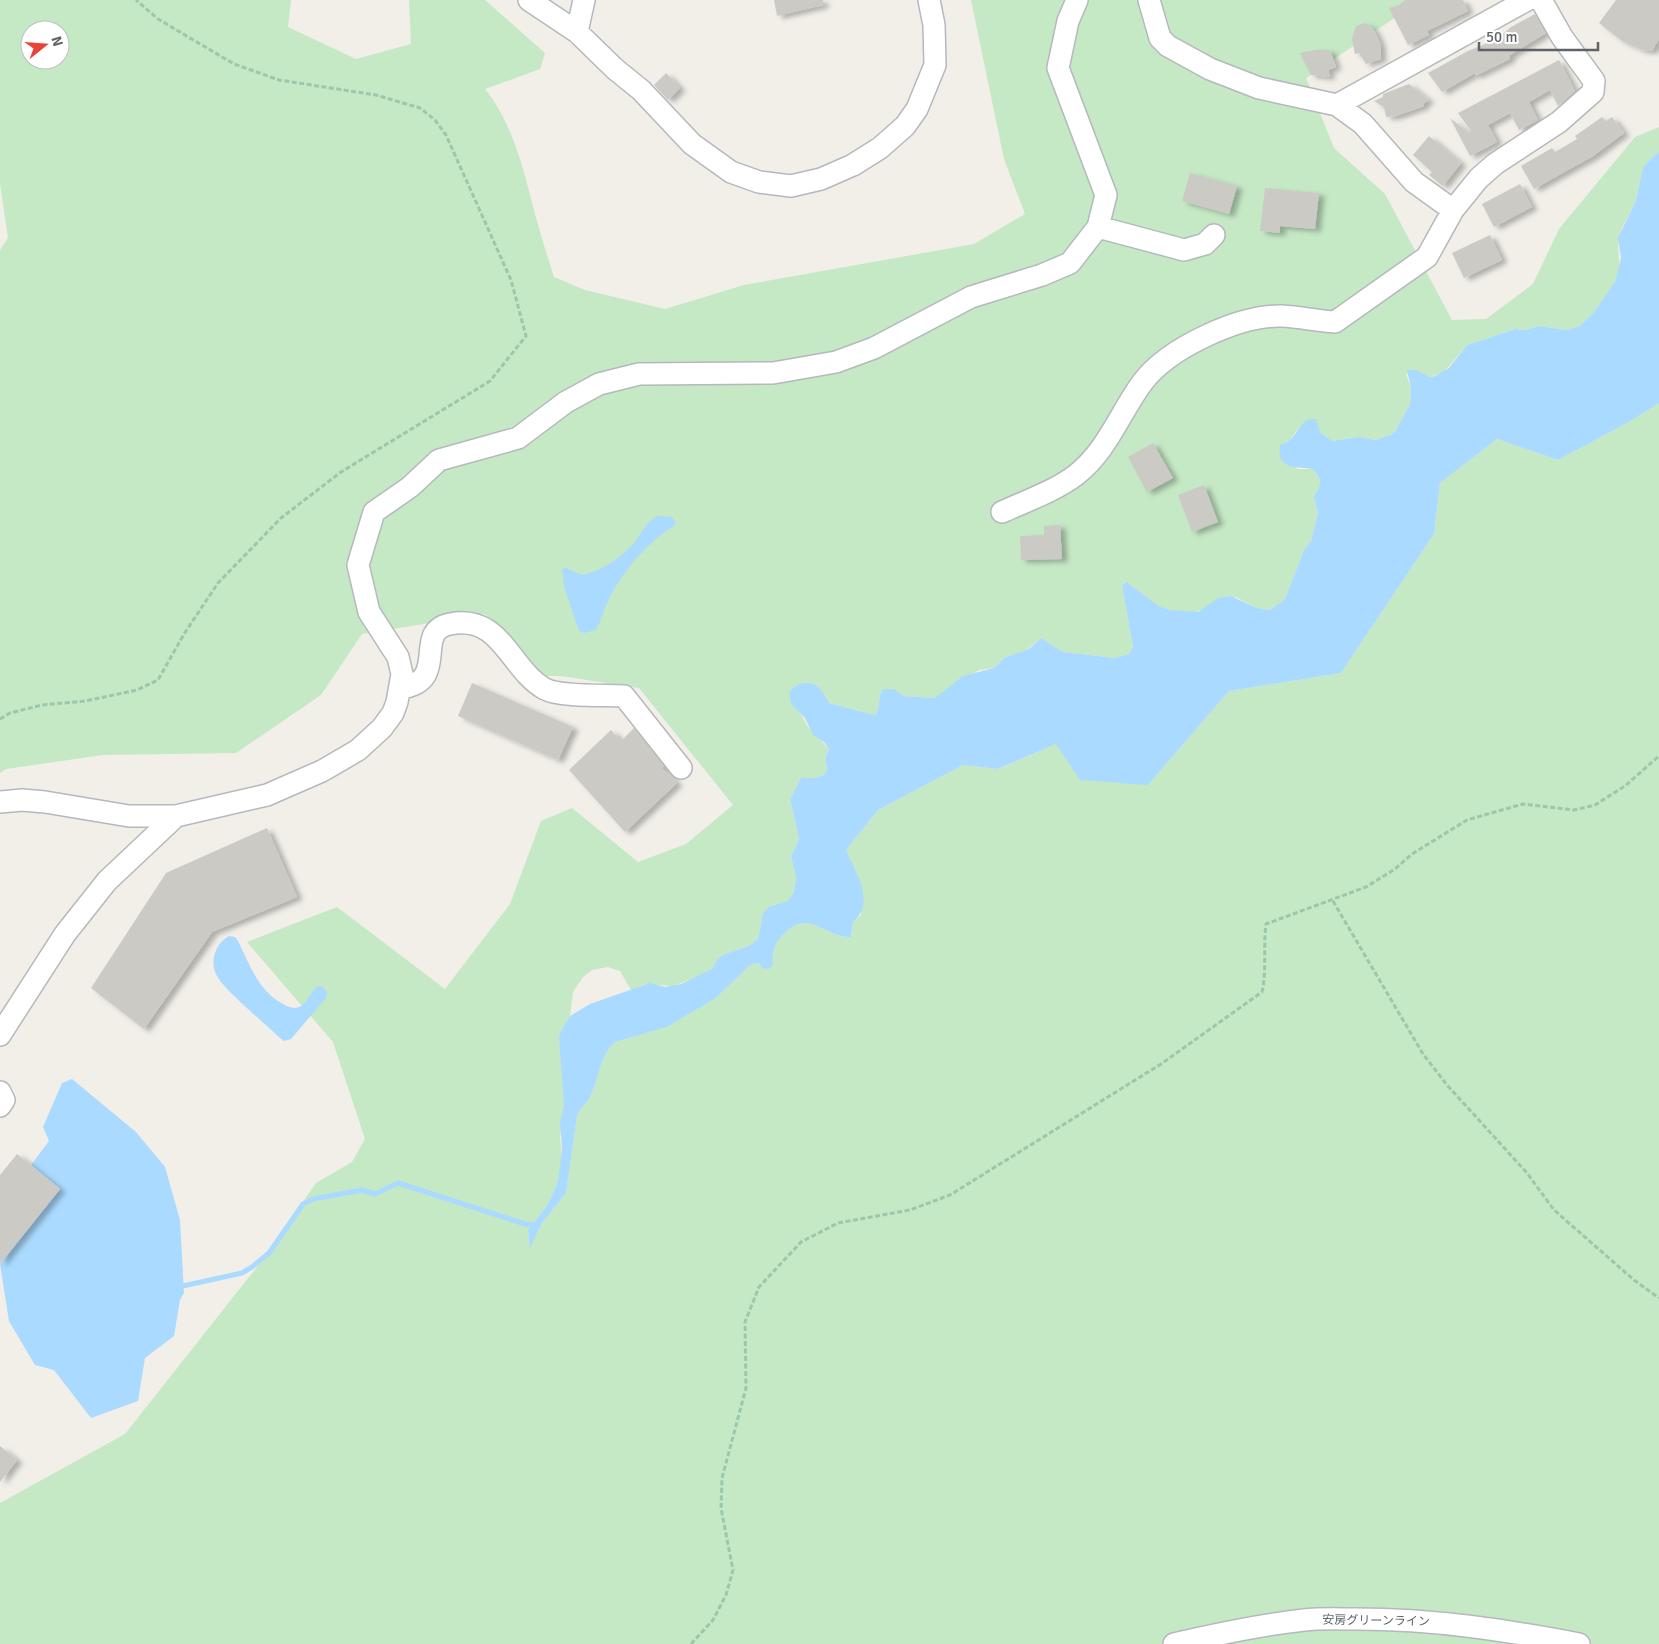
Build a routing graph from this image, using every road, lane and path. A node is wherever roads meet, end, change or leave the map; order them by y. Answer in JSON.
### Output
{"nodes":[{"id":1,"x":136,"y":0,"type":"edge"},
{"id":2,"x":529,"y":0,"type":"edge"},
{"id":3,"x":584,"y":0,"type":"edge"},
{"id":4,"x":929,"y":0,"type":"edge"},
{"id":5,"x":1078,"y":0,"type":"edge"},
{"id":6,"x":1148,"y":0,"type":"edge"},
{"id":7,"x":1527,"y":0,"type":"edge"},
{"id":8,"x":1541,"y":0,"type":"edge"},
{"id":9,"x":577,"y":32,"type":"junction"},
{"id":10,"x":1337,"y":105,"type":"junction"},
{"id":11,"x":1453,"y":210,"type":"junction"},
{"id":12,"x":1098,"y":227,"type":"junction"},
{"id":13,"x":1214,"y":235,"type":"dead end"},
{"id":14,"x":1002,"y":512,"type":"dead end"},
{"id":15,"x":401,"y":688,"type":"junction"},
{"id":16,"x":0,"y":719,"type":"edge"},
{"id":17,"x":1659,"y":756,"type":"edge"},
{"id":18,"x":681,"y":768,"type":"dead end"},
{"id":19,"x":0,"y":802,"type":"edge"},
{"id":20,"x":176,"y":816,"type":"junction"},
{"id":21,"x":1333,"y":900,"type":"junction"},
{"id":22,"x":0,"y":1035,"type":"edge"},
{"id":23,"x":0,"y":1092,"type":"edge"},
{"id":24,"x":0,"y":1106,"type":"edge"},
{"id":25,"x":1659,"y":1298,"type":"edge"},
{"id":26,"x":691,"y":1644,"type":"edge"},
{"id":27,"x":1174,"y":1644,"type":"edge"},
{"id":28,"x":1579,"y":1644,"type":"edge"}],
"edges":[{"from":1,"to":16,"type":"path"},
{"from":2,"to":9,"type":"street"},
{"from":3,"to":9,"type":"street"},
{"from":4,"to":9,"type":"street"},
{"from":5,"to":12,"type":"street"},
{"from":6,"to":10,"type":"street"},
{"from":7,"to":10,"type":"street"},
{"from":8,"to":11,"type":"street"},
{"from":10,"to":11,"type":"street"},
{"from":11,"to":14,"type":"street"},
{"from":12,"to":13,"type":"street"},
{"from":12,"to":15,"type":"street"},
{"from":15,"to":18,"type":"street"},
{"from":15,"to":20,"type":"street"},
{"from":17,"to":21,"type":"path"},
{"from":19,"to":20,"type":"street"},
{"from":20,"to":22,"type":"street"},
{"from":21,"to":25,"type":"path"},
{"from":21,"to":26,"type":"path"},
{"from":23,"to":24,"type":"street"},
{"from":27,"to":28,"type":"street","name":"安房グリーンライン"}]}
